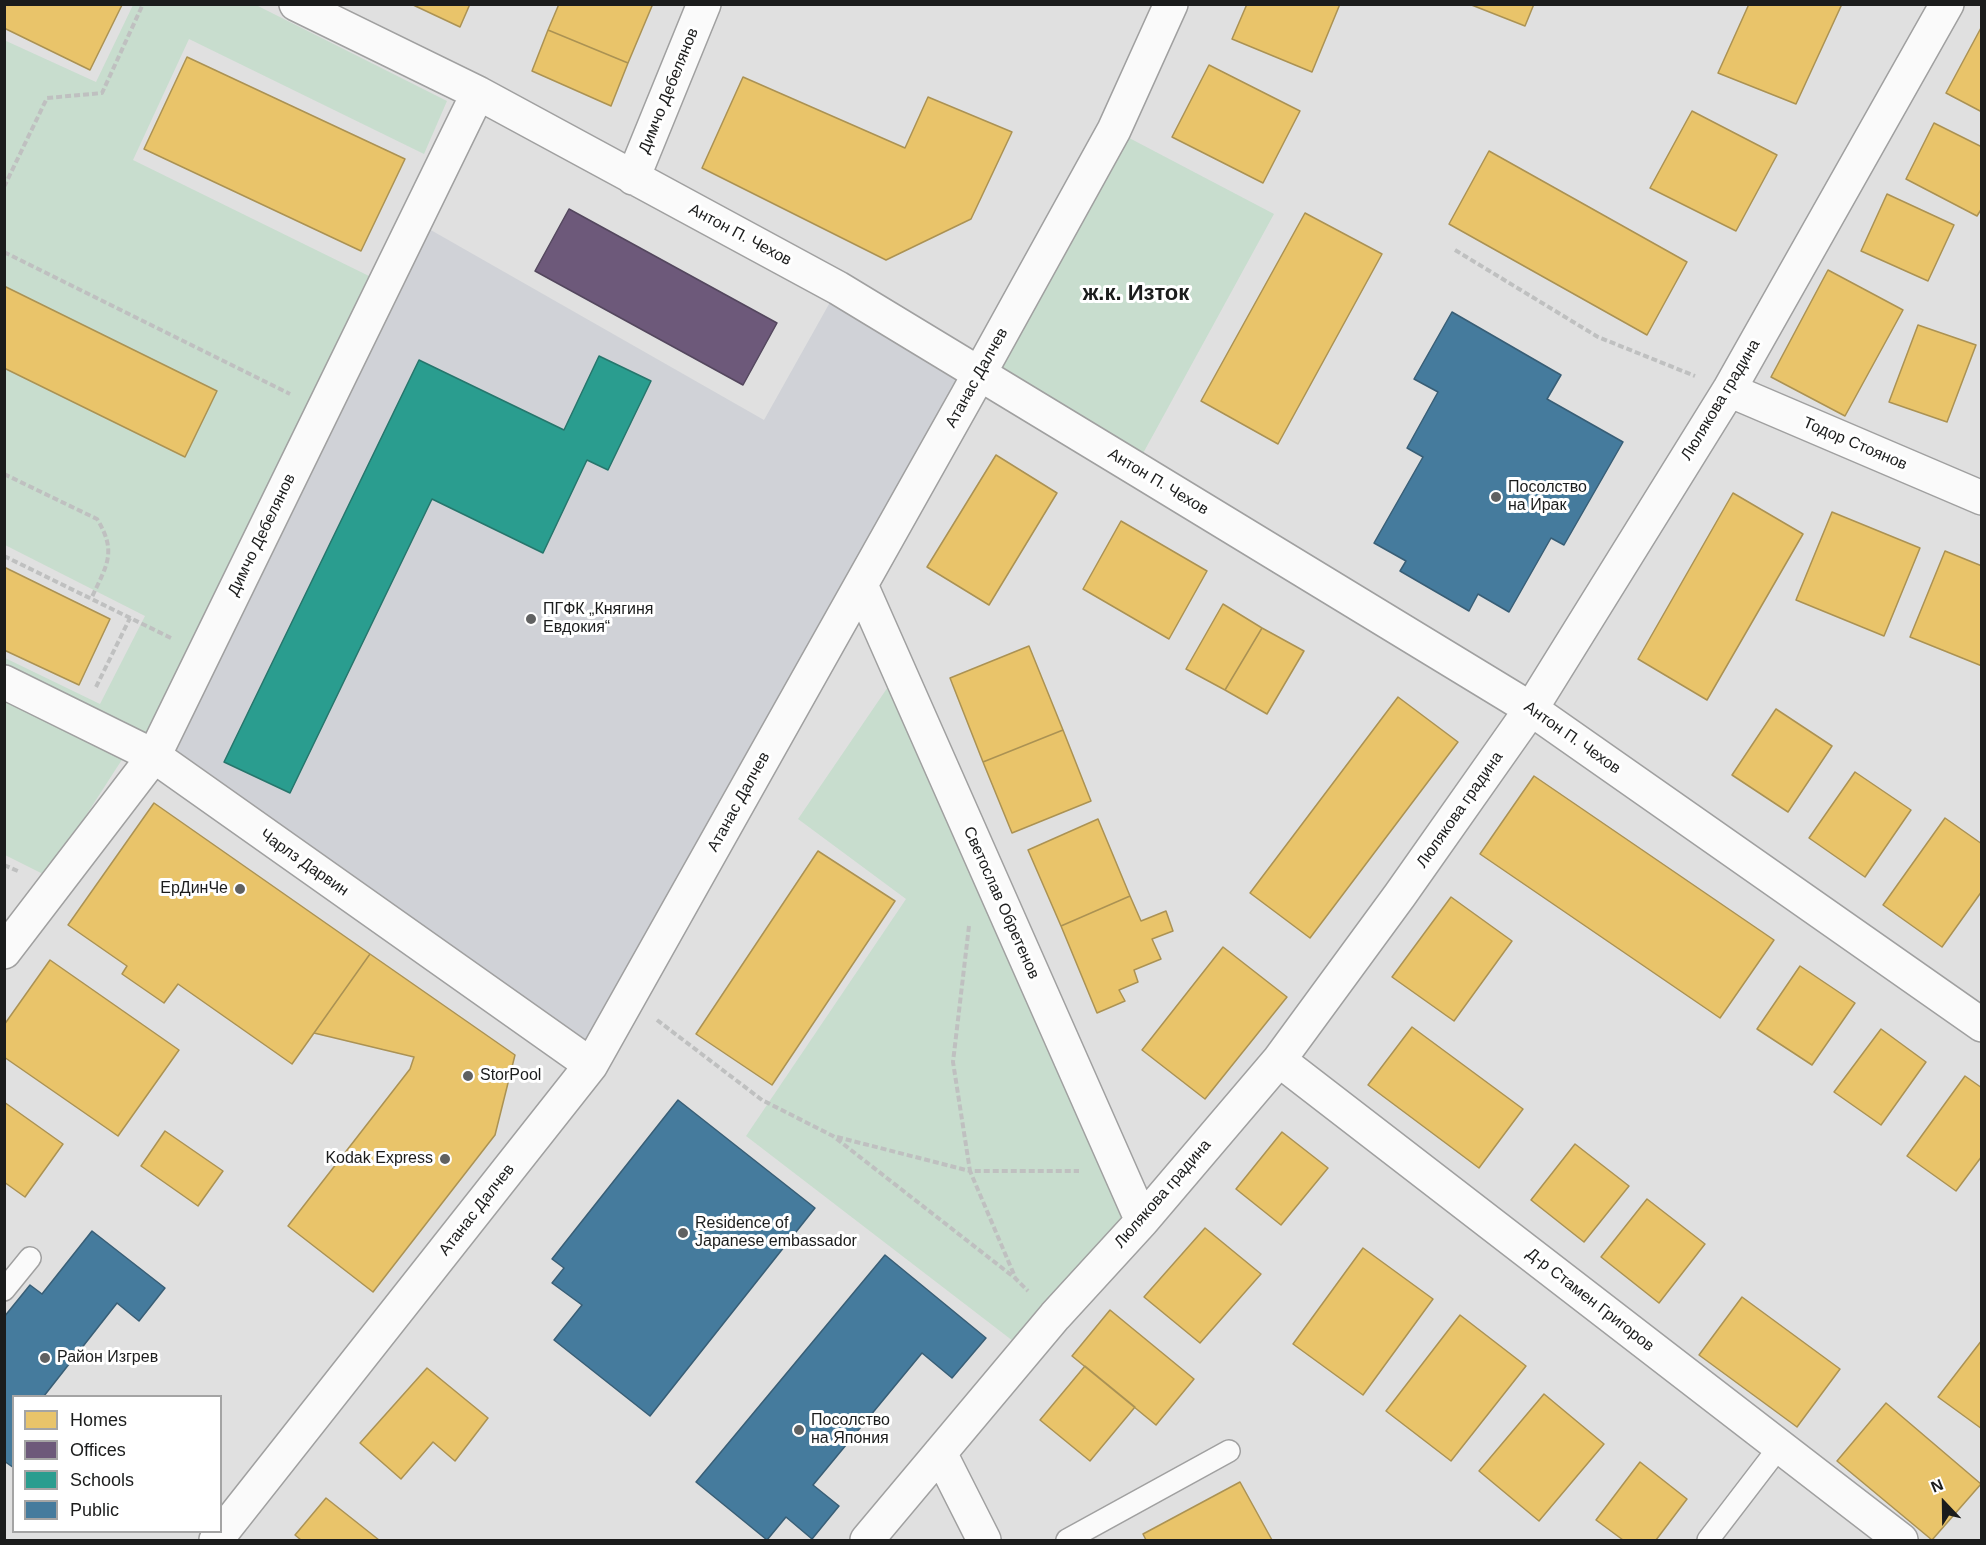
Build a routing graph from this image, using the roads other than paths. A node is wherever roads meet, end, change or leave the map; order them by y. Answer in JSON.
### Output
{"nodes":[{"id":1,"x":296,"y":4,"type":"edge"},
{"id":2,"x":704,"y":4,"type":"edge"},
{"id":3,"x":1172,"y":4,"type":"edge"},
{"id":4,"x":1947,"y":4,"type":"edge"},
{"id":5,"x":478,"y":93,"type":"junction"},
{"id":6,"x":633,"y":178,"type":"junction"},
{"id":7,"x":979,"y":374,"type":"junction"},
{"id":8,"x":1729,"y":390,"type":"junction"},
{"id":9,"x":1982,"y":498,"type":"edge"},
{"id":10,"x":861,"y":585,"type":"junction"},
{"id":11,"x":4,"y":682,"type":"edge"},
{"id":12,"x":1531,"y":709,"type":"junction"},
{"id":13,"x":154,"y":756,"type":"junction"},
{"id":14,"x":4,"y":952,"type":"edge"},
{"id":15,"x":1982,"y":1025,"type":"edge"},
{"id":16,"x":1279,"y":1059,"type":"junction"},
{"id":17,"x":591,"y":1065,"type":"junction"},
{"id":18,"x":1142,"y":1221,"type":"junction"},
{"id":19,"x":30,"y":1258,"type":"dead end"},
{"id":20,"x":4,"y":1290,"type":"edge"},
{"id":21,"x":1780,"y":1446,"type":"junction"},
{"id":22,"x":1229,"y":1450,"type":"dead end"},
{"id":23,"x":940,"y":1453,"type":"junction"},
{"id":24,"x":222,"y":1532,"type":"edge"},
{"id":25,"x":867,"y":1540,"type":"edge"},
{"id":26,"x":984,"y":1540,"type":"edge"},
{"id":27,"x":1067,"y":1540,"type":"edge"},
{"id":28,"x":1708,"y":1540,"type":"edge"},
{"id":29,"x":1902,"y":1540,"type":"edge"}],
"edges":[{"from":1,"to":5,"type":"street","name":"Антон П. Чехов"},
{"from":2,"to":6,"type":"street","name":"Димчо Дебелянов"},
{"from":3,"to":7,"type":"street","name":"Атанас Далчев"},
{"from":4,"to":8,"type":"street","name":"Люлякова градина"},
{"from":5,"to":6,"type":"street","name":"Антон П. Чехов"},
{"from":5,"to":13,"type":"street","name":"Димчо Дебелянов"},
{"from":6,"to":7,"type":"street","name":"Антон П. Чехов"},
{"from":7,"to":10,"type":"street","name":"Атанас Далчев"},
{"from":7,"to":12,"type":"street","name":"Антон П. Чехов"},
{"from":8,"to":9,"type":"street","name":"Тодор Стоянов"},
{"from":8,"to":12,"type":"street","name":"Люлякова градина"},
{"from":10,"to":17,"type":"street","name":"Атанас Далчев"},
{"from":10,"to":18,"type":"street","name":"Светослав Обретенов"},
{"from":11,"to":13,"type":"street","name":"Чарлз Дарвин"},
{"from":12,"to":15,"type":"street","name":"Антон П. Чехов"},
{"from":12,"to":16,"type":"street","name":"Люлякова градина"},
{"from":13,"to":14,"type":"street","name":"Димчо Дебелянов"},
{"from":13,"to":17,"type":"street","name":"Чарлз Дарвин"},
{"from":16,"to":18,"type":"street","name":"Люлякова градина"},
{"from":16,"to":21,"type":"street","name":"Д-р Стамен Григоров"},
{"from":17,"to":24,"type":"street","name":"Атанас Далчев"},
{"from":18,"to":23,"type":"street","name":"Люлякова градина"},
{"from":19,"to":20,"type":"lane"},
{"from":21,"to":28,"type":"lane"},
{"from":21,"to":29,"type":"street","name":"Д-р Стамен Григоров"},
{"from":22,"to":27,"type":"lane"},
{"from":23,"to":25,"type":"street","name":"Люлякова градина"},
{"from":23,"to":26,"type":"street"}]}
